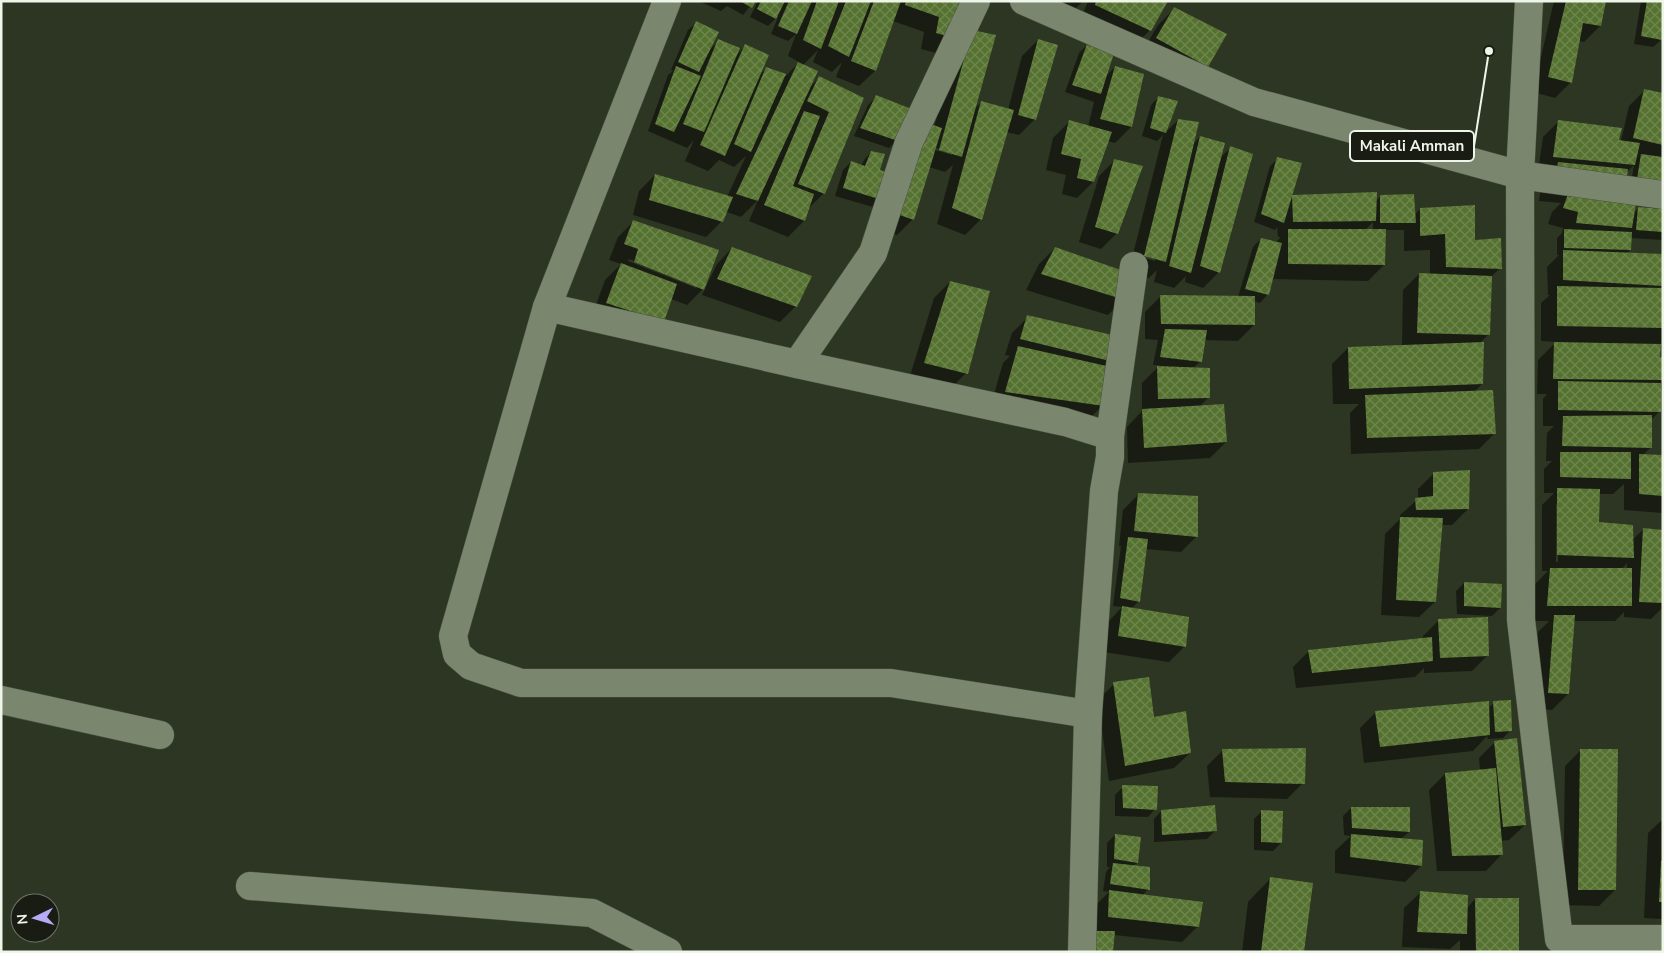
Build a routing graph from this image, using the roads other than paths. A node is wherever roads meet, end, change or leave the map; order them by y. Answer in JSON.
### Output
{"nodes":[{"id":1,"x":667,"y":1,"type":"edge"},
{"id":2,"x":976,"y":1,"type":"edge"},
{"id":3,"x":1024,"y":1,"type":"edge"},
{"id":4,"x":1529,"y":1,"type":"edge"},
{"id":5,"x":1520,"y":175,"type":"junction"},
{"id":6,"x":1663,"y":195,"type":"edge"},
{"id":7,"x":1134,"y":266,"type":"dead end"},
{"id":8,"x":547,"y":307,"type":"junction"},
{"id":9,"x":797,"y":364,"type":"junction"},
{"id":10,"x":1110,"y":436,"type":"junction"},
{"id":11,"x":1,"y":700,"type":"edge"},
{"id":12,"x":1088,"y":714,"type":"junction"},
{"id":13,"x":160,"y":735,"type":"dead end"},
{"id":14,"x":250,"y":886,"type":"dead end"},
{"id":15,"x":1663,"y":939,"type":"edge"},
{"id":16,"x":1559,"y":945,"type":"edge"},
{"id":17,"x":668,"y":952,"type":"edge"},
{"id":18,"x":1082,"y":952,"type":"edge"}],
"edges":[{"from":1,"to":8,"type":"street"},
{"from":2,"to":9,"type":"street"},
{"from":3,"to":5,"type":"street"},
{"from":4,"to":5,"type":"street"},
{"from":5,"to":6,"type":"street"},
{"from":5,"to":16,"type":"street"},
{"from":7,"to":10,"type":"street"},
{"from":8,"to":9,"type":"street"},
{"from":8,"to":12,"type":"street"},
{"from":9,"to":10,"type":"street"},
{"from":10,"to":12,"type":"street"},
{"from":11,"to":13,"type":"street"},
{"from":12,"to":18,"type":"street"},
{"from":14,"to":17,"type":"street"},
{"from":15,"to":16,"type":"street"}]}
